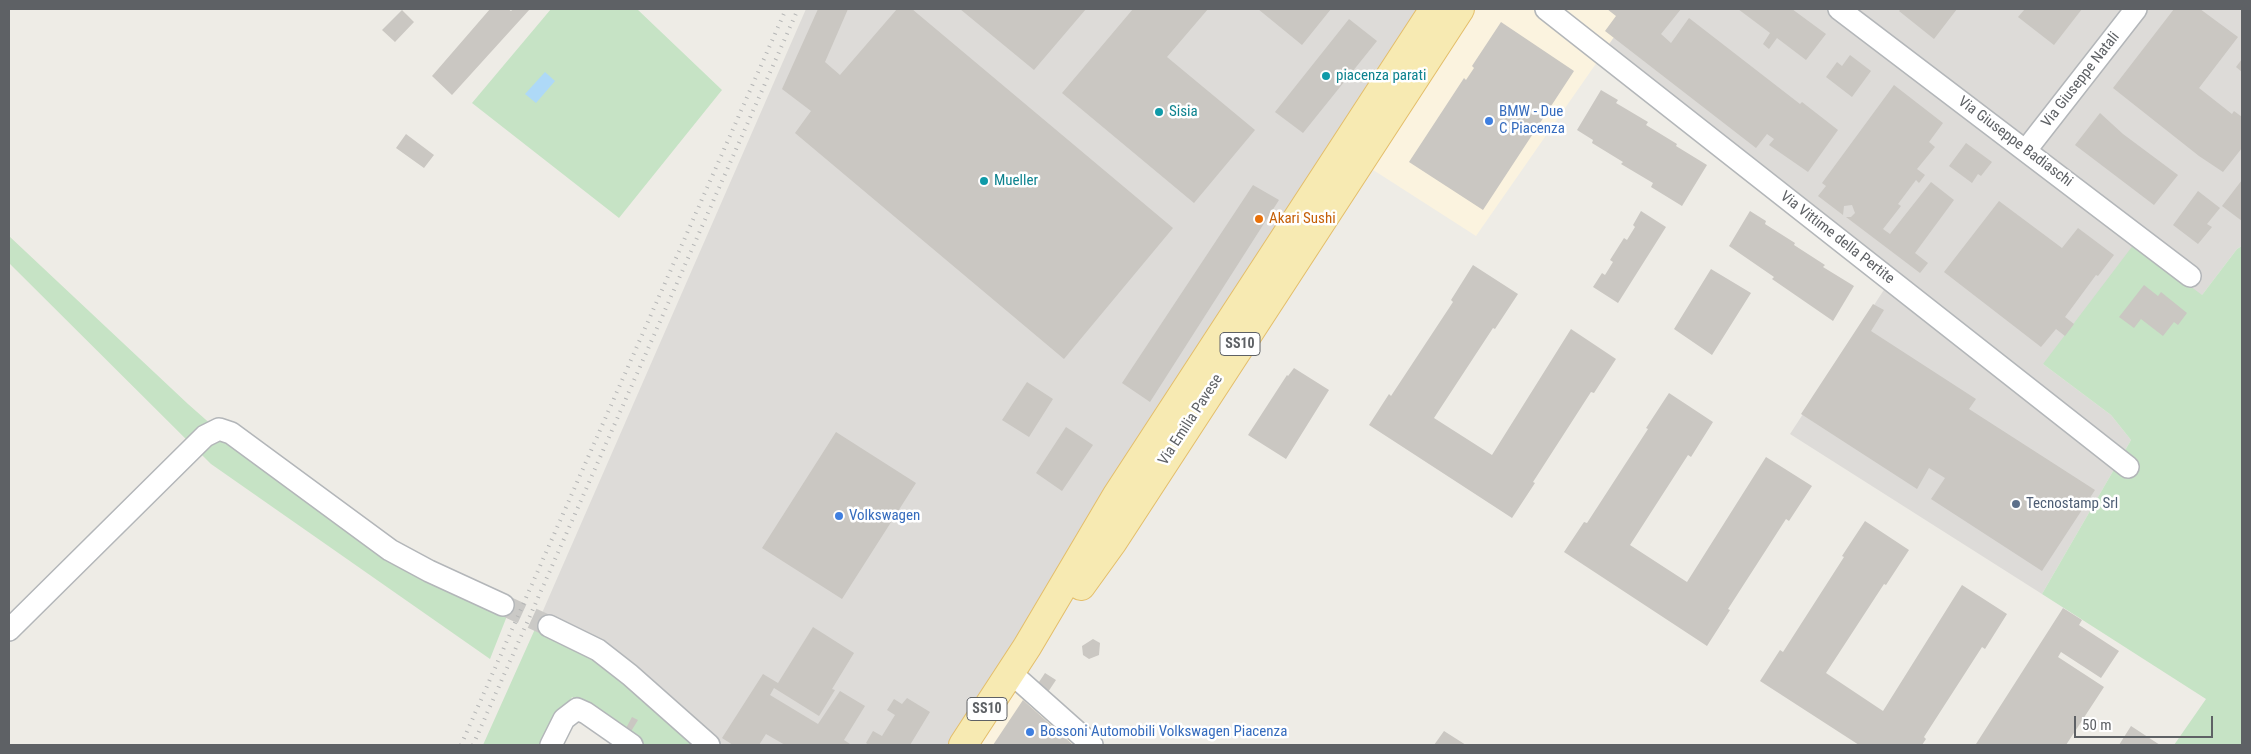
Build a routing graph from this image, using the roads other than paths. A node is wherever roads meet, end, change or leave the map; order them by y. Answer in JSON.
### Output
{"nodes":[{"id":1,"x":1434,"y":9,"type":"edge"},
{"id":2,"x":1460,"y":9,"type":"edge"},
{"id":3,"x":1546,"y":9,"type":"edge"},
{"id":4,"x":1840,"y":9,"type":"edge"},
{"id":5,"x":2136,"y":9,"type":"edge"},
{"id":6,"x":2026,"y":150,"type":"junction"},
{"id":7,"x":2190,"y":276,"type":"dead end"},
{"id":8,"x":2128,"y":467,"type":"dead end"},
{"id":9,"x":503,"y":605,"type":"tunnel mouth"},
{"id":10,"x":549,"y":626,"type":"tunnel mouth"},
{"id":11,"x":9,"y":630,"type":"edge"},
{"id":12,"x":1010,"y":672,"type":"junction"},
{"id":13,"x":551,"y":745,"type":"edge"},
{"id":14,"x":632,"y":745,"type":"edge"},
{"id":15,"x":709,"y":745,"type":"edge"},
{"id":16,"x":963,"y":745,"type":"edge"},
{"id":17,"x":1092,"y":745,"type":"edge"}],
"edges":[{"from":1,"to":12,"type":"main road","name":"Via Emilia Pavese","number":"SS10"},
{"from":2,"to":12,"type":"main road","name":"Via Emilia Pavese","number":"SS10"},
{"from":3,"to":8,"type":"street","name":"Via Vittime della Pertite"},
{"from":4,"to":6,"type":"street","name":"Via Giuseppe Badiaschi"},
{"from":5,"to":6,"type":"street","name":"Via Giuseppe Natali"},
{"from":6,"to":7,"type":"street","name":"Via Giuseppe Badiaschi"},
{"from":9,"to":11,"type":"street"},
{"from":10,"to":15,"type":"street"},
{"from":12,"to":16,"type":"main road","name":"Via Emilia Pavese","number":"SS10"},
{"from":12,"to":17,"type":"street"},
{"from":13,"to":14,"type":"street"}]}
